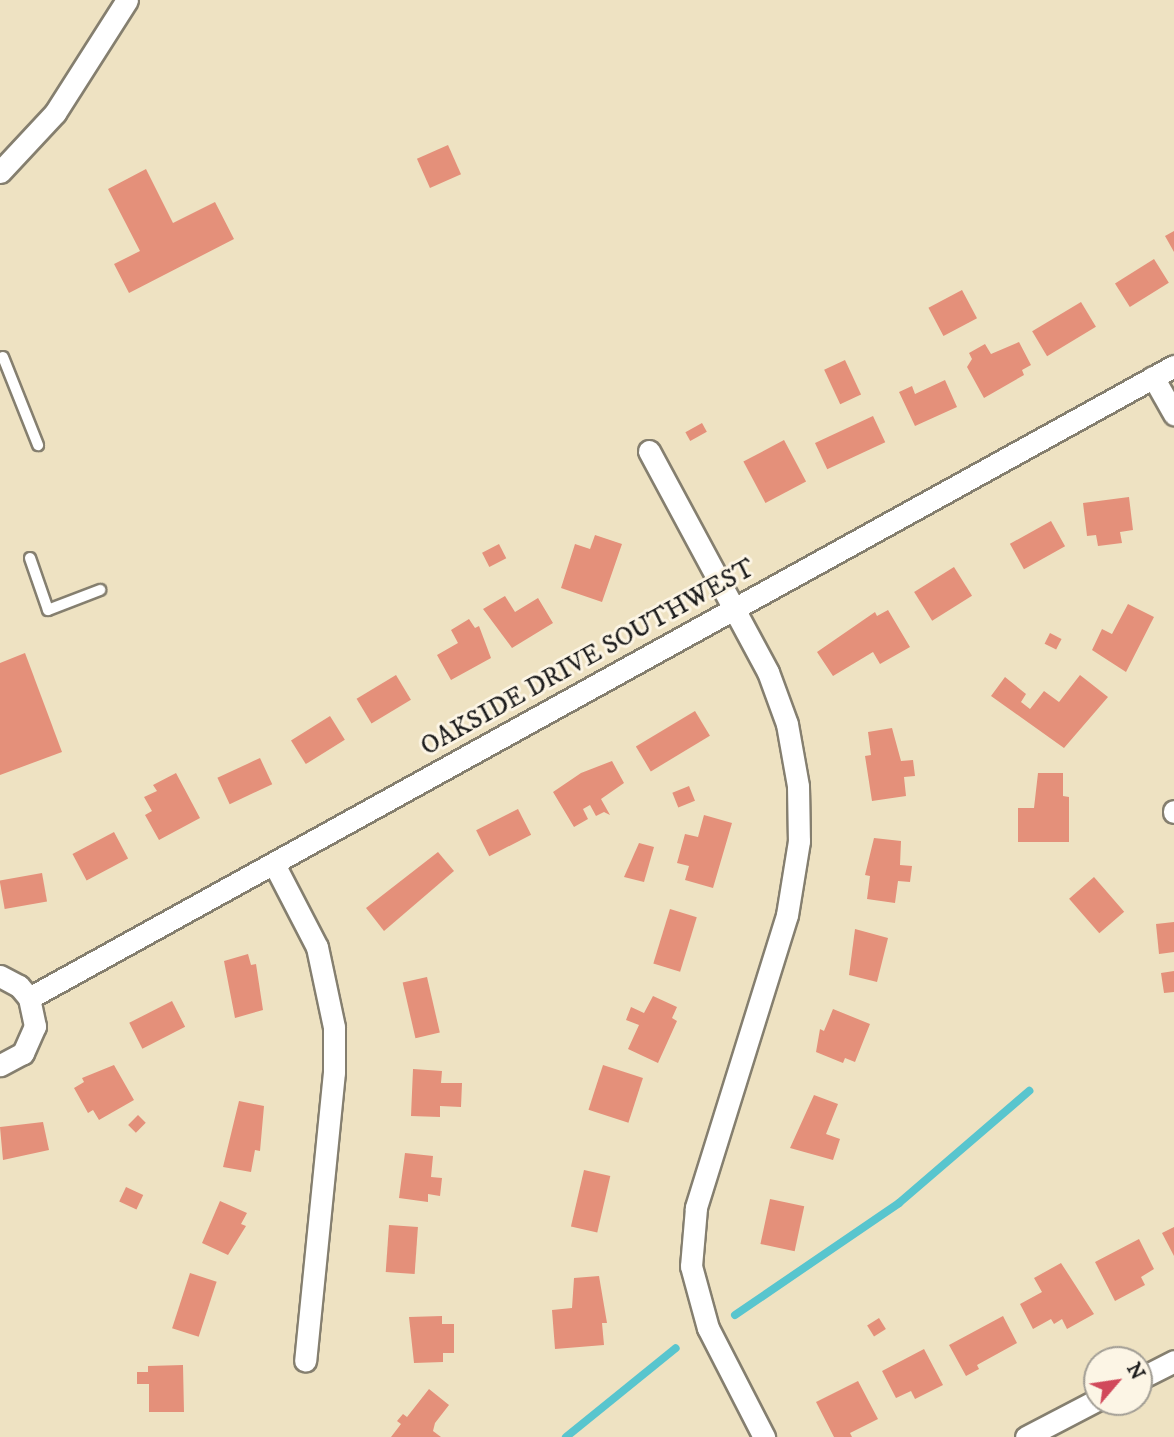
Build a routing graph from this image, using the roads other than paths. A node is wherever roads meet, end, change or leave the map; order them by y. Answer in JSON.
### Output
{"nodes":[{"id":1,"x":127,"y":0,"type":"edge"},
{"id":2,"x":0,"y":172,"type":"edge"},
{"id":3,"x":3,"y":357,"type":"dead end"},
{"id":4,"x":1174,"y":366,"type":"edge"},
{"id":5,"x":1153,"y":377,"type":"junction"},
{"id":6,"x":1174,"y":414,"type":"edge"},
{"id":7,"x":38,"y":445,"type":"dead end"},
{"id":8,"x":649,"y":451,"type":"dead end"},
{"id":9,"x":30,"y":558,"type":"dead end"},
{"id":10,"x":100,"y":590,"type":"dead end"},
{"id":11,"x":735,"y":608,"type":"junction"},
{"id":12,"x":274,"y":864,"type":"junction"},
{"id":13,"x":0,"y":976,"type":"edge"},
{"id":14,"x":29,"y":998,"type":"junction"},
{"id":15,"x":0,"y":1065,"type":"edge"},
{"id":16,"x":305,"y":1361,"type":"dead end"},
{"id":17,"x":1174,"y":1361,"type":"edge"},
{"id":18,"x":1153,"y":1372,"type":"edge"},
{"id":19,"x":1083,"y":1408,"type":"edge"},
{"id":20,"x":764,"y":1437,"type":"edge"},
{"id":21,"x":1026,"y":1437,"type":"edge"}],
"edges":[{"from":1,"to":2,"type":"street"},
{"from":3,"to":7,"type":"lane"},
{"from":4,"to":5,"type":"street","name":"OAKSIDE DRIVE SOUTHWEST"},
{"from":5,"to":6,"type":"street"},
{"from":5,"to":11,"type":"street","name":"OAKSIDE DRIVE SOUTHWEST"},
{"from":8,"to":11,"type":"street"},
{"from":9,"to":10,"type":"lane"},
{"from":11,"to":12,"type":"street","name":"OAKSIDE DRIVE SOUTHWEST"},
{"from":11,"to":20,"type":"street"},
{"from":12,"to":14,"type":"street","name":"OAKSIDE DRIVE SOUTHWEST"},
{"from":12,"to":16,"type":"street"},
{"from":13,"to":14,"type":"street"},
{"from":14,"to":15,"type":"street"},
{"from":17,"to":18,"type":"street"},
{"from":19,"to":21,"type":"street"}]}
